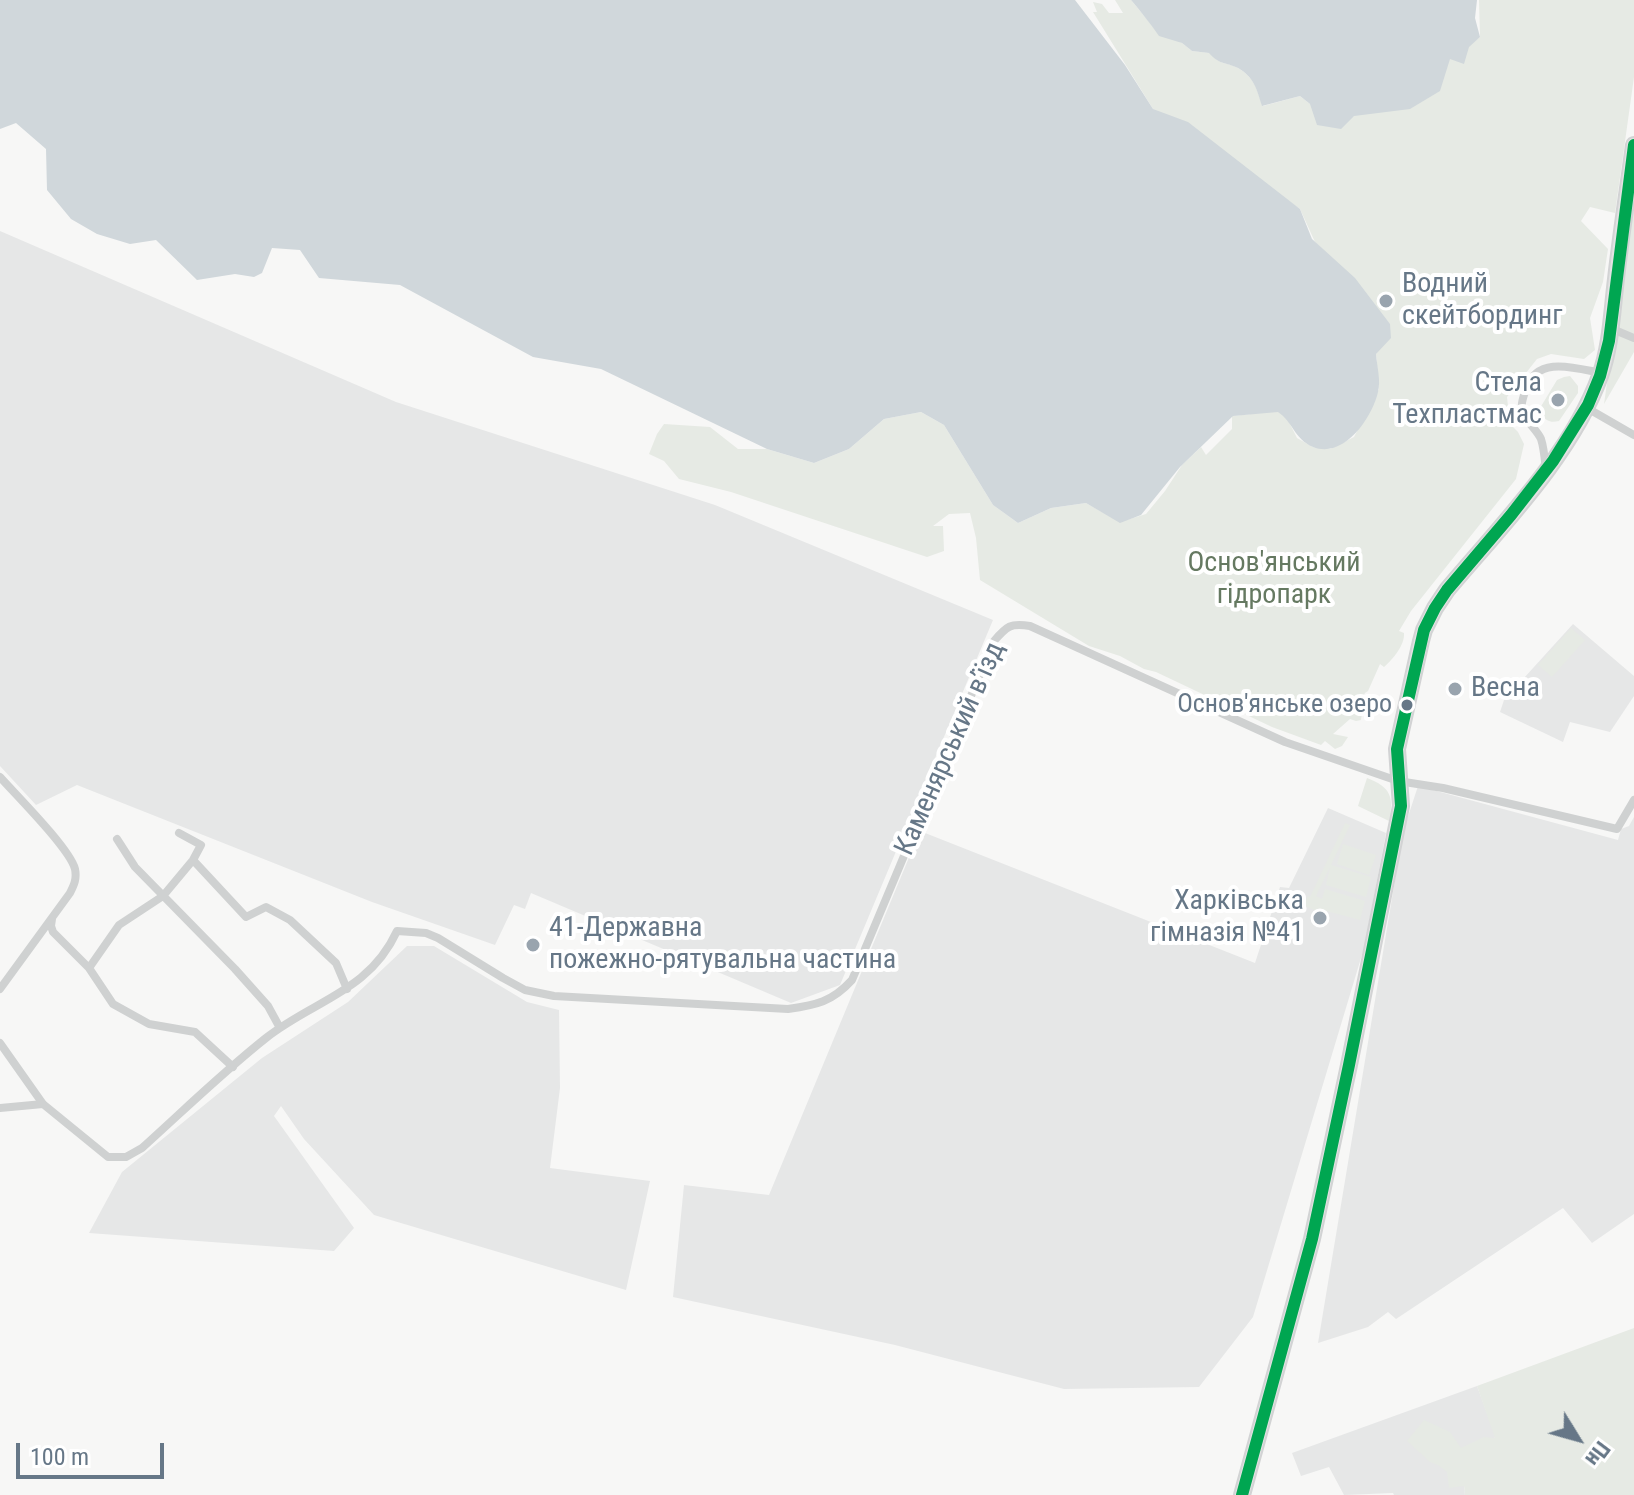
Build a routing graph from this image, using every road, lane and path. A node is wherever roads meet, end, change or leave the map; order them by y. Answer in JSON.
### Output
{"nodes":[{"id":1,"x":1634,"y":145,"type":"edge"},
{"id":2,"x":1610,"y":328,"type":"junction"},
{"id":3,"x":1634,"y":338,"type":"edge"},
{"id":4,"x":1601,"y":373,"type":"junction"},
{"id":5,"x":1587,"y":408,"type":"junction"},
{"id":6,"x":1634,"y":435,"type":"edge"},
{"id":7,"x":1546,"y":470,"type":"junction"},
{"id":8,"x":0,"y":777,"type":"edge"},
{"id":9,"x":1398,"y":781,"type":"junction"},
{"id":10,"x":1634,"y":800,"type":"edge"},
{"id":11,"x":179,"y":833,"type":"dead end"},
{"id":12,"x":117,"y":839,"type":"dead end"},
{"id":13,"x":193,"y":860,"type":"junction"},
{"id":14,"x":163,"y":896,"type":"junction"},
{"id":15,"x":52,"y":919,"type":"junction"},
{"id":16,"x":89,"y":968,"type":"junction"},
{"id":17,"x":0,"y":989,"type":"edge"},
{"id":18,"x":347,"y":989,"type":"junction"},
{"id":19,"x":280,"y":1028,"type":"junction"},
{"id":20,"x":0,"y":1043,"type":"edge"},
{"id":21,"x":233,"y":1067,"type":"junction"},
{"id":22,"x":43,"y":1104,"type":"junction"},
{"id":23,"x":0,"y":1108,"type":"edge"},
{"id":24,"x":1242,"y":1495,"type":"edge"}],
"edges":[{"from":1,"to":2,"type":"main road"},
{"from":2,"to":3,"type":"street"},
{"from":2,"to":4,"type":"main road"},
{"from":4,"to":5,"type":"main road"},
{"from":4,"to":7,"type":"street"},
{"from":5,"to":6,"type":"street"},
{"from":5,"to":7,"type":"main road"},
{"from":7,"to":9,"type":"main road"},
{"from":8,"to":15,"type":"street"},
{"from":9,"to":10,"type":"street"},
{"from":9,"to":18,"type":"street","name":"Каменярський в’їзд"},
{"from":9,"to":24,"type":"main road"},
{"from":11,"to":13,"type":"street"},
{"from":12,"to":14,"type":"street"},
{"from":13,"to":14,"type":"street"},
{"from":13,"to":18,"type":"street"},
{"from":14,"to":16,"type":"street"},
{"from":14,"to":19,"type":"street"},
{"from":15,"to":16,"type":"street"},
{"from":15,"to":17,"type":"street"},
{"from":16,"to":21,"type":"street"},
{"from":18,"to":19,"type":"street"},
{"from":19,"to":21,"type":"street"},
{"from":20,"to":22,"type":"street"},
{"from":21,"to":22,"type":"street"},
{"from":22,"to":23,"type":"street"}]}
